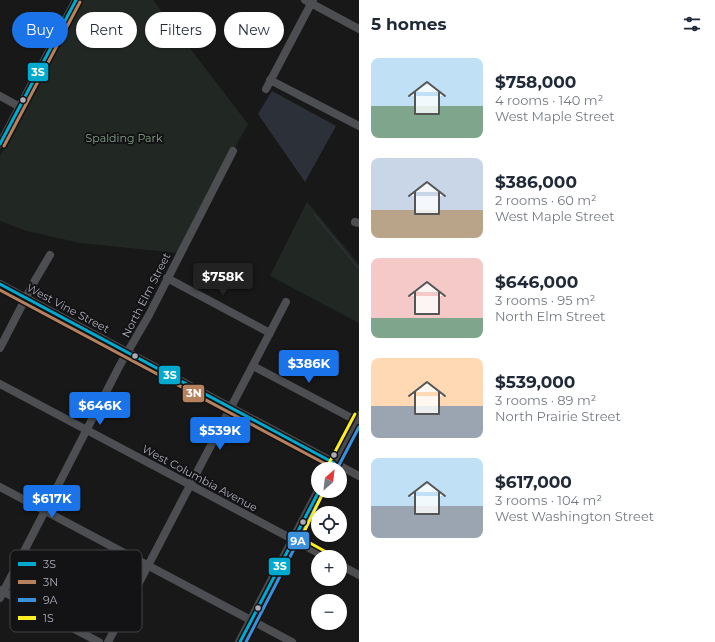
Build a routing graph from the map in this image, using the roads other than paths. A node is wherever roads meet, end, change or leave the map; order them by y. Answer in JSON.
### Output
{"nodes":[{"id":1,"x":76,"y":0,"type":"edge"},
{"id":2,"x":310,"y":1,"type":"edge"},
{"id":3,"x":359,"y":28,"type":"edge"},
{"id":4,"x":270,"y":80,"type":"junction"},
{"id":5,"x":266,"y":89,"type":"dead end"},
{"id":6,"x":0,"y":96,"type":"edge"},
{"id":7,"x":20,"y":107,"type":"junction"},
{"id":8,"x":359,"y":126,"type":"edge"},
{"id":9,"x":0,"y":144,"type":"edge"},
{"id":10,"x":233,"y":151,"type":"dead end"},
{"id":11,"x":50,"y":255,"type":"dead end"},
{"id":12,"x":167,"y":278,"type":"junction"},
{"id":13,"x":0,"y":284,"type":"edge"},
{"id":14,"x":28,"y":295,"type":"junction"},
{"id":15,"x":286,"y":302,"type":"dead end"},
{"id":16,"x":270,"y":333,"type":"junction"},
{"id":17,"x":0,"y":348,"type":"edge"},
{"id":18,"x":128,"y":352,"type":"junction"},
{"id":19,"x":253,"y":366,"type":"junction"},
{"id":20,"x":0,"y":384,"type":"edge"},
{"id":21,"x":231,"y":407,"type":"junction"},
{"id":22,"x":358,"y":420,"type":"edge"},
{"id":23,"x":87,"y":430,"type":"junction"},
{"id":24,"x":325,"y":462,"type":"edge"},
{"id":25,"x":334,"y":462,"type":"edge"},
{"id":26,"x":347,"y":472,"type":"edge"},
{"id":27,"x":359,"y":476,"type":"edge"},
{"id":28,"x":190,"y":486,"type":"junction"},
{"id":29,"x":0,"y":487,"type":"edge"},
{"id":30,"x":315,"y":498,"type":"edge"},
{"id":31,"x":45,"y":511,"type":"junction"},
{"id":32,"x":294,"y":540,"type":"junction"},
{"id":33,"x":24,"y":550,"type":"edge"},
{"id":34,"x":118,"y":550,"type":"edge"},
{"id":35,"x":313,"y":550,"type":"edge"},
{"id":36,"x":142,"y":563,"type":"edge"},
{"id":37,"x":148,"y":566,"type":"junction"},
{"id":38,"x":347,"y":569,"type":"edge"},
{"id":39,"x":359,"y":575,"type":"edge"},
{"id":40,"x":10,"y":576,"type":"edge"},
{"id":41,"x":142,"y":577,"type":"edge"},
{"id":42,"x":1,"y":593,"type":"edge"},
{"id":43,"x":10,"y":598,"type":"edge"},
{"id":44,"x":251,"y":620,"type":"junction"},
{"id":45,"x":79,"y":632,"type":"edge"},
{"id":46,"x":113,"y":632,"type":"edge"},
{"id":47,"x":99,"y":642,"type":"edge"},
{"id":48,"x":108,"y":642,"type":"edge"},
{"id":49,"x":240,"y":642,"type":"edge"},
{"id":50,"x":292,"y":642,"type":"edge"}],
"edges":[{"from":1,"to":7,"type":"street"},
{"from":2,"to":3,"type":"street"},
{"from":2,"to":4,"type":"street"},
{"from":4,"to":5,"type":"street"},
{"from":4,"to":8,"type":"street"},
{"from":6,"to":7,"type":"street"},
{"from":7,"to":9,"type":"street"},
{"from":10,"to":12,"type":"street","name":"North Elm Street"},
{"from":11,"to":14,"type":"street"},
{"from":12,"to":16,"type":"street"},
{"from":12,"to":18,"type":"street","name":"North Elm Street"},
{"from":13,"to":14,"type":"street","name":"West Vine Street"},
{"from":14,"to":17,"type":"street"},
{"from":14,"to":18,"type":"street","name":"West Vine Street"},
{"from":15,"to":16,"type":"street"},
{"from":16,"to":19,"type":"street"},
{"from":18,"to":21,"type":"street","name":"West Vine Street"},
{"from":18,"to":23,"type":"street","name":"North Elm Street"},
{"from":19,"to":21,"type":"street"},
{"from":19,"to":22,"type":"street"},
{"from":20,"to":23,"type":"street","name":"West Columbia Avenue"},
{"from":21,"to":24,"type":"street","name":"West Vine Street"},
{"from":21,"to":28,"type":"street"},
{"from":22,"to":25,"type":"main road"},
{"from":23,"to":28,"type":"street","name":"West Columbia Avenue"},
{"from":23,"to":31,"type":"street","name":"North Elm Street"},
{"from":26,"to":27,"type":"street","name":"West Vine Street"},
{"from":28,"to":32,"type":"street","name":"West Columbia Avenue"},
{"from":28,"to":37,"type":"street"},
{"from":29,"to":31,"type":"street"},
{"from":30,"to":32,"type":"main road"},
{"from":31,"to":33,"type":"street","name":"North Elm Street"},
{"from":31,"to":34,"type":"street"},
{"from":32,"to":35,"type":"street","name":"West Columbia Avenue"},
{"from":32,"to":44,"type":"main road"},
{"from":36,"to":37,"type":"street"},
{"from":37,"to":41,"type":"street"},
{"from":37,"to":44,"type":"street"},
{"from":38,"to":39,"type":"street"},
{"from":40,"to":42,"type":"street","name":"North Elm Street"},
{"from":42,"to":43,"type":"street"},
{"from":44,"to":49,"type":"main road"},
{"from":44,"to":50,"type":"street"},
{"from":45,"to":47,"type":"street"},
{"from":46,"to":48,"type":"street"}]}
